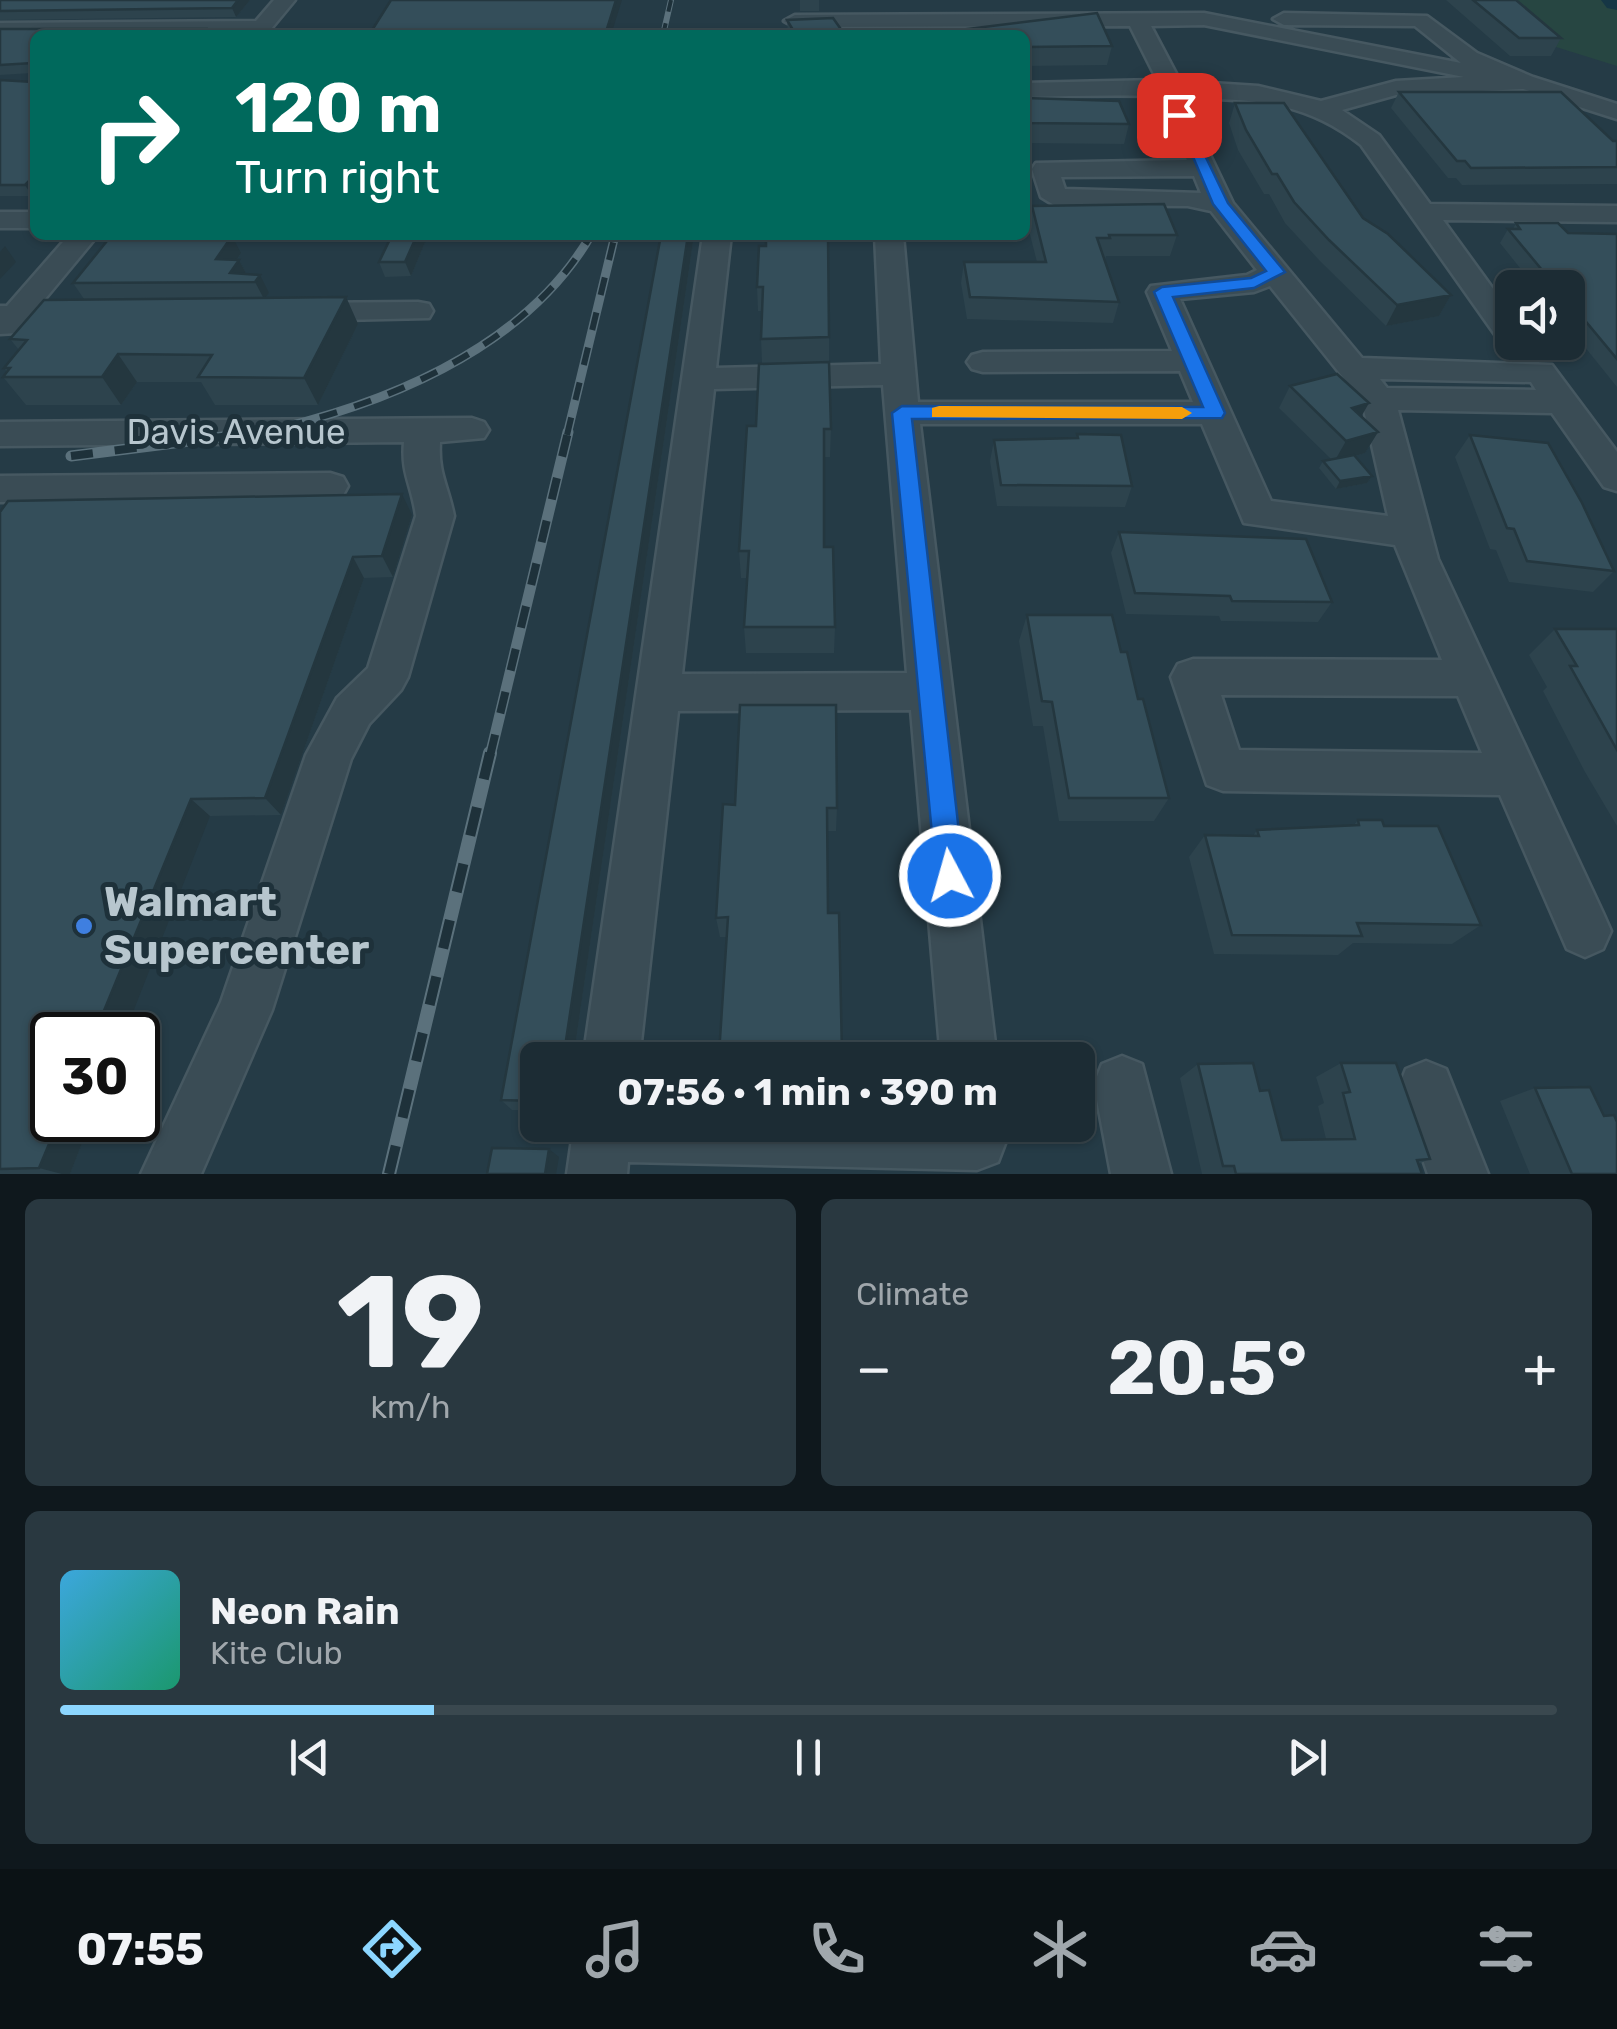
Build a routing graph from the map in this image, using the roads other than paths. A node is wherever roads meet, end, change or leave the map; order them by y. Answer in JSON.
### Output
{"nodes":[{"id":1,"x":285,"y":0,"type":"edge"},
{"id":2,"x":1204,"y":19,"type":"junction"},
{"id":3,"x":1138,"y":20,"type":"junction"},
{"id":4,"x":795,"y":21,"type":"edge"},
{"id":5,"x":4,"y":23,"type":"edge"},
{"id":6,"x":226,"y":30,"type":"edge"},
{"id":7,"x":259,"y":30,"type":"edge"},
{"id":8,"x":1525,"y":82,"type":"junction"},
{"id":9,"x":1030,"y":90,"type":"edge"},
{"id":10,"x":1176,"y":102,"type":"junction"},
{"id":11,"x":1323,"y":108,"type":"junction"},
{"id":12,"x":1617,"y":112,"type":"edge"},
{"id":13,"x":1204,"y":168,"type":"junction"},
{"id":14,"x":1220,"y":204,"type":"junction"},
{"id":15,"x":1421,"y":212,"type":"junction"},
{"id":16,"x":1617,"y":214,"type":"edge"},
{"id":17,"x":0,"y":220,"type":"edge"},
{"id":18,"x":30,"y":220,"type":"edge"},
{"id":19,"x":79,"y":240,"type":"edge"},
{"id":20,"x":715,"y":240,"type":"edge"},
{"id":21,"x":890,"y":240,"type":"edge"},
{"id":22,"x":1276,"y":272,"type":"junction"},
{"id":23,"x":418,"y":311,"type":"dead end"},
{"id":24,"x":265,"y":312,"type":"edge"},
{"id":25,"x":1495,"y":313,"type":"edge"},
{"id":26,"x":111,"y":314,"type":"edge"},
{"id":27,"x":5,"y":321,"type":"edge"},
{"id":28,"x":1192,"y":360,"type":"junction"},
{"id":29,"x":1531,"y":360,"type":"edge"},
{"id":30,"x":983,"y":362,"type":"dead end"},
{"id":31,"x":1540,"y":372,"type":"junction"},
{"id":32,"x":698,"y":378,"type":"junction"},
{"id":33,"x":1366,"y":383,"type":"junction"},
{"id":34,"x":900,"y":393,"type":"junction"},
{"id":35,"x":1562,"y":402,"type":"junction"},
{"id":36,"x":1215,"y":413,"type":"junction"},
{"id":37,"x":423,"y":430,"type":"junction"},
{"id":38,"x":472,"y":430,"type":"dead end"},
{"id":39,"x":0,"y":434,"type":"edge"},
{"id":40,"x":1617,"y":478,"type":"edge"},
{"id":41,"x":330,"y":486,"type":"dead end"},
{"id":42,"x":0,"y":488,"type":"edge"},
{"id":43,"x":1412,"y":533,"type":"junction"},
{"id":44,"x":1472,"y":678,"type":"junction"},
{"id":45,"x":931,"y":691,"type":"junction"},
{"id":46,"x":658,"y":693,"type":"junction"},
{"id":47,"x":1514,"y":774,"type":"junction"},
{"id":48,"x":1585,"y":932,"type":"dead end"},
{"id":49,"x":613,"y":1042,"type":"edge"},
{"id":50,"x":967,"y":1042,"type":"edge"},
{"id":51,"x":1122,"y":1084,"type":"dead end"},
{"id":52,"x":1426,"y":1089,"type":"dead end"},
{"id":53,"x":601,"y":1144,"type":"edge"},
{"id":54,"x":978,"y":1147,"type":"edge"},
{"id":55,"x":172,"y":1174,"type":"edge"},
{"id":56,"x":1140,"y":1174,"type":"edge"},
{"id":57,"x":1458,"y":1174,"type":"edge"}],
"edges":[{"from":1,"to":7,"type":"street"},
{"from":2,"to":3,"type":"street"},
{"from":2,"to":8,"type":"street"},
{"from":2,"to":8,"type":"street"},
{"from":3,"to":4,"type":"street"},
{"from":3,"to":10,"type":"street"},
{"from":5,"to":6,"type":"street"},
{"from":8,"to":11,"type":"street"},
{"from":8,"to":12,"type":"street"},
{"from":9,"to":10,"type":"street"},
{"from":10,"to":11,"type":"street"},
{"from":10,"to":13,"type":"street"},
{"from":11,"to":15,"type":"street"},
{"from":13,"to":14,"type":"street"},
{"from":13,"to":14,"type":"street"},
{"from":14,"to":22,"type":"street"},
{"from":15,"to":16,"type":"street"},
{"from":15,"to":25,"type":"street"},
{"from":17,"to":18,"type":"street"},
{"from":19,"to":27,"type":"street"},
{"from":20,"to":32,"type":"street"},
{"from":21,"to":34,"type":"street"},
{"from":22,"to":28,"type":"street"},
{"from":22,"to":33,"type":"street"},
{"from":23,"to":24,"type":"street"},
{"from":26,"to":27,"type":"street"},
{"from":28,"to":30,"type":"street"},
{"from":28,"to":36,"type":"street"},
{"from":29,"to":31,"type":"street"},
{"from":31,"to":33,"type":"street"},
{"from":31,"to":35,"type":"street"},
{"from":32,"to":34,"type":"street"},
{"from":32,"to":46,"type":"street"},
{"from":33,"to":35,"type":"street"},
{"from":33,"to":43,"type":"street"},
{"from":34,"to":36,"type":"street"},
{"from":34,"to":45,"type":"street"},
{"from":35,"to":40,"type":"street"},
{"from":36,"to":43,"type":"street"},
{"from":37,"to":38,"type":"street","name":"Davis Avenue"},
{"from":37,"to":39,"type":"street","name":"Davis Avenue"},
{"from":37,"to":55,"type":"street"},
{"from":41,"to":42,"type":"street"},
{"from":43,"to":44,"type":"street"},
{"from":44,"to":47,"type":"street"},
{"from":44,"to":47,"type":"street"},
{"from":45,"to":46,"type":"street"},
{"from":45,"to":50,"type":"street"},
{"from":46,"to":49,"type":"street"},
{"from":47,"to":48,"type":"street"},
{"from":51,"to":56,"type":"street"},
{"from":52,"to":57,"type":"street"},
{"from":53,"to":54,"type":"street"}]}
